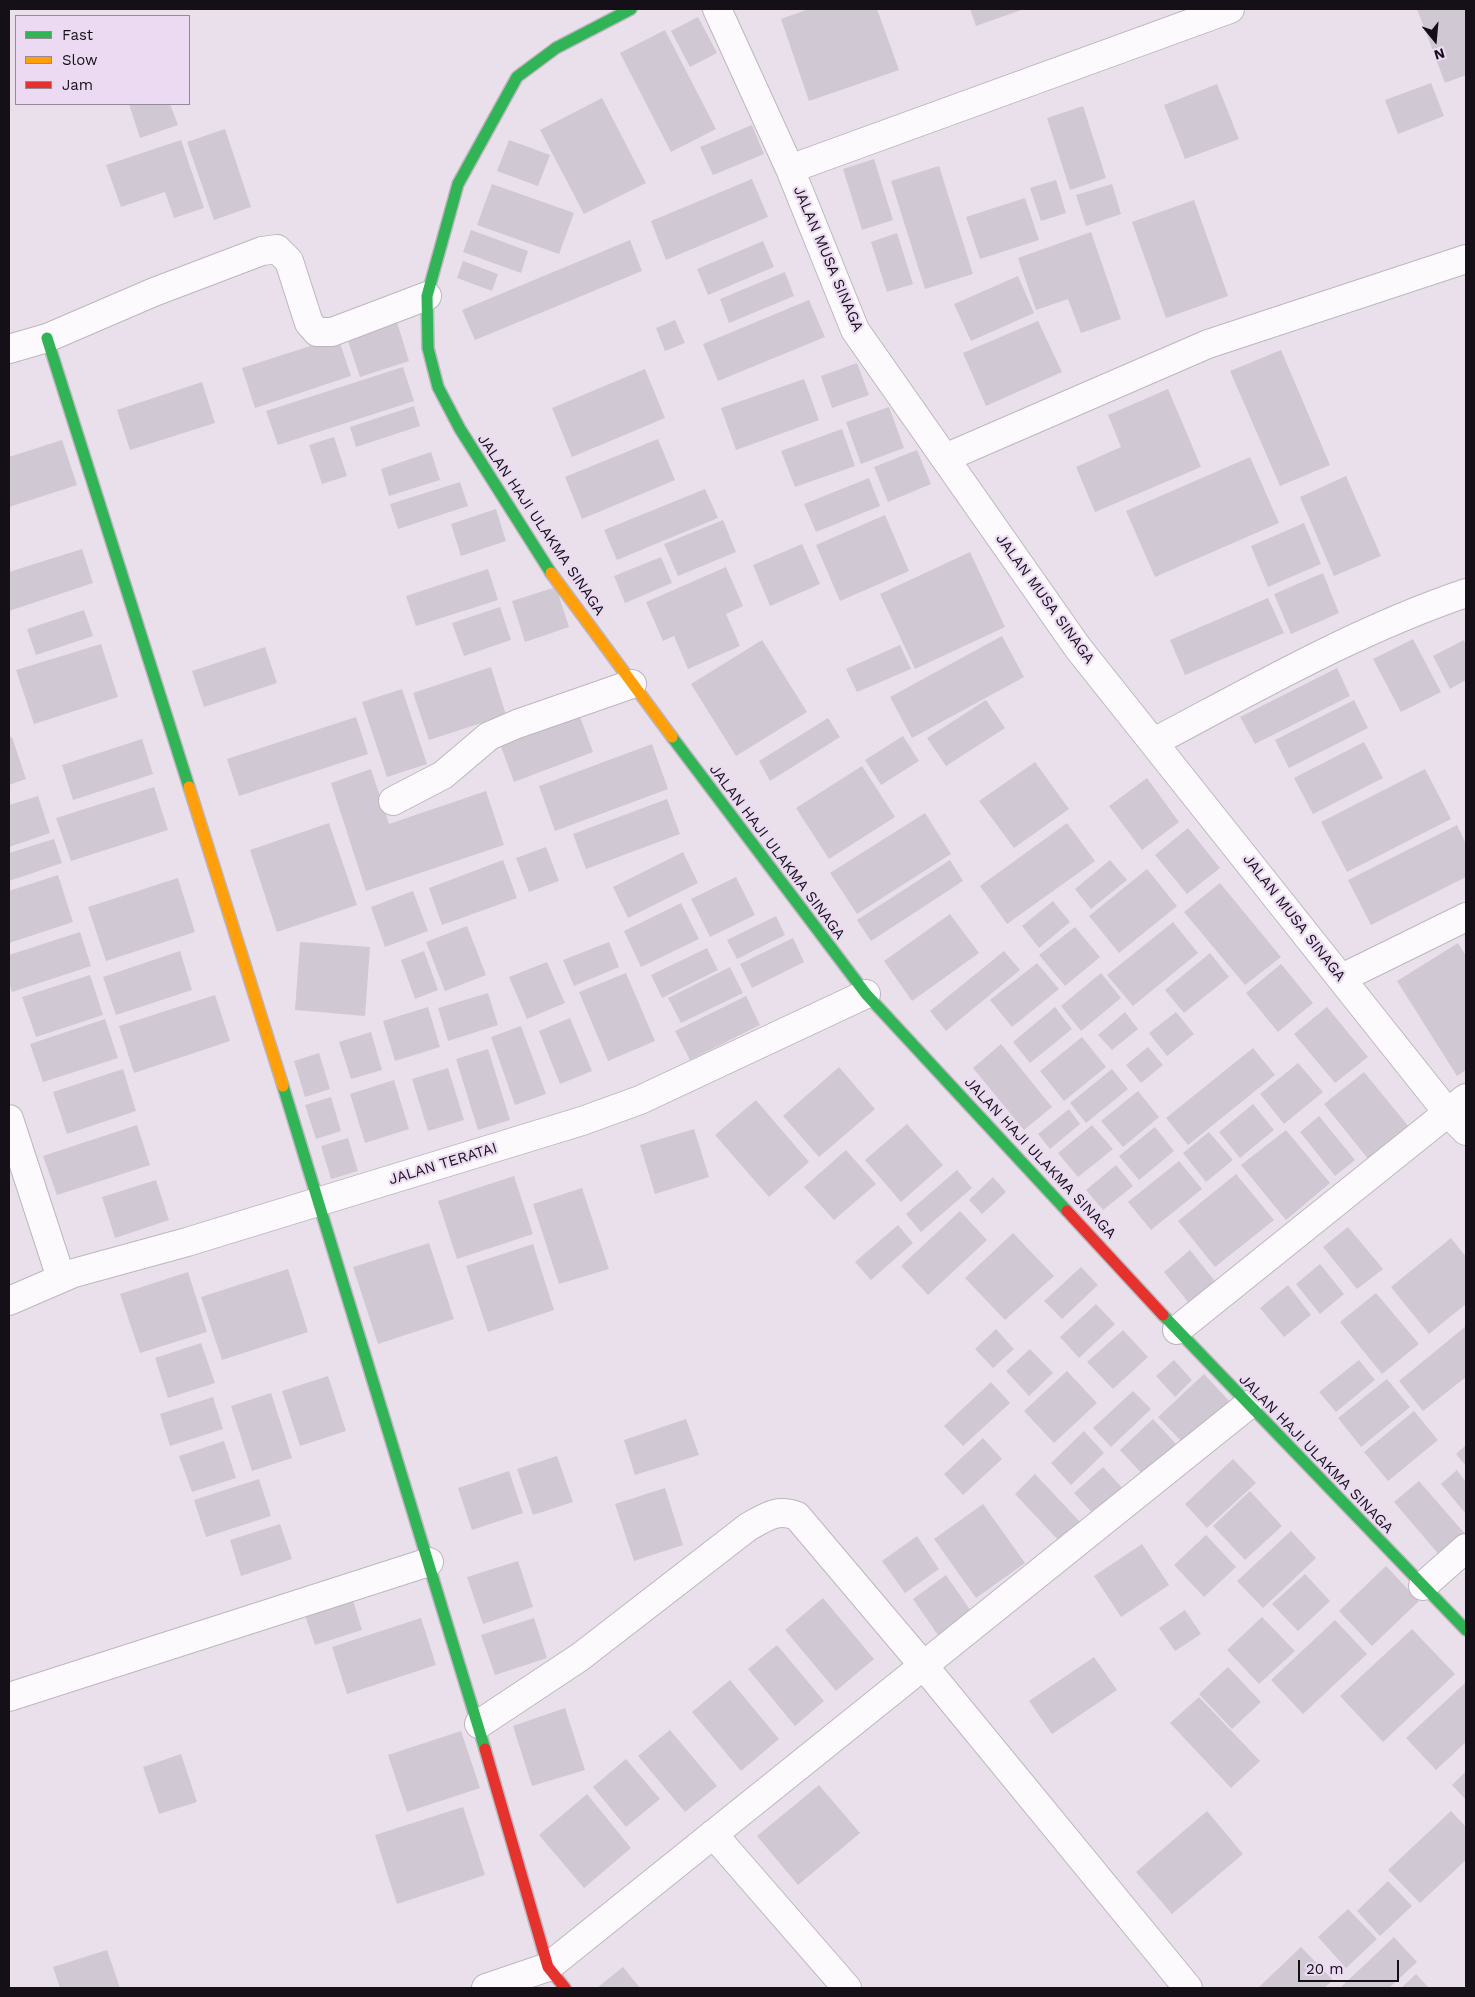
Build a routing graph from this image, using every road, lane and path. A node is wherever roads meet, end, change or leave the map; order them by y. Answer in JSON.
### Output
{"nodes":[{"id":1,"x":631,"y":9,"type":"edge"},
{"id":2,"x":717,"y":9,"type":"edge"},
{"id":3,"x":1230,"y":9,"type":"edge"},
{"id":4,"x":790,"y":169,"type":"junction"},
{"id":5,"x":1466,"y":259,"type":"edge"},
{"id":6,"x":427,"y":296,"type":"junction"},
{"id":7,"x":47,"y":338,"type":"junction"},
{"id":8,"x":9,"y":349,"type":"edge"},
{"id":9,"x":945,"y":458,"type":"junction"},
{"id":10,"x":1466,"y":593,"type":"edge"},
{"id":11,"x":632,"y":684,"type":"junction"},
{"id":12,"x":1154,"y":742,"type":"junction"},
{"id":13,"x":393,"y":801,"type":"dead end"},
{"id":14,"x":1466,"y":916,"type":"edge"},
{"id":15,"x":1342,"y":978,"type":"junction"},
{"id":16,"x":866,"y":994,"type":"junction"},
{"id":17,"x":1460,"y":1114,"type":"edge"},
{"id":18,"x":9,"y":1119,"type":"edge"},
{"id":19,"x":320,"y":1202,"type":"junction"},
{"id":20,"x":61,"y":1278,"type":"junction"},
{"id":21,"x":9,"y":1301,"type":"edge"},
{"id":22,"x":1177,"y":1330,"type":"junction"},
{"id":23,"x":1248,"y":1405,"type":"junction"},
{"id":24,"x":1466,"y":1548,"type":"edge"},
{"id":25,"x":429,"y":1562,"type":"junction"},
{"id":26,"x":1423,"y":1586,"type":"junction"},
{"id":27,"x":1466,"y":1630,"type":"edge"},
{"id":28,"x":923,"y":1665,"type":"junction"},
{"id":29,"x":9,"y":1698,"type":"edge"},
{"id":30,"x":479,"y":1724,"type":"junction"},
{"id":31,"x":713,"y":1834,"type":"junction"},
{"id":32,"x":548,"y":1967,"type":"junction"},
{"id":33,"x":486,"y":1988,"type":"edge"},
{"id":34,"x":565,"y":1988,"type":"edge"},
{"id":35,"x":847,"y":1988,"type":"edge"},
{"id":36,"x":1188,"y":1988,"type":"edge"}],
"edges":[{"from":1,"to":6,"type":"main road","name":"JALAN HAJI ULAKMA SINAGA"},
{"from":2,"to":4,"type":"street","name":"JALAN MUSA SINAGA"},
{"from":3,"to":4,"type":"street"},
{"from":4,"to":9,"type":"street","name":"JALAN MUSA SINAGA"},
{"from":5,"to":9,"type":"street"},
{"from":6,"to":7,"type":"street"},
{"from":6,"to":11,"type":"main road","name":"JALAN HAJI ULAKMA SINAGA"},
{"from":7,"to":8,"type":"street"},
{"from":7,"to":19,"type":"main road"},
{"from":9,"to":12,"type":"street","name":"JALAN MUSA SINAGA"},
{"from":10,"to":12,"type":"street"},
{"from":11,"to":13,"type":"street"},
{"from":11,"to":16,"type":"main road","name":"JALAN HAJI ULAKMA SINAGA"},
{"from":12,"to":15,"type":"street","name":"JALAN MUSA SINAGA"},
{"from":14,"to":15,"type":"street"},
{"from":15,"to":17,"type":"street","name":"JALAN MUSA SINAGA"},
{"from":16,"to":19,"type":"street","name":"JALAN TERATAI"},
{"from":16,"to":22,"type":"main road","name":"JALAN HAJI ULAKMA SINAGA"},
{"from":17,"to":22,"type":"street"},
{"from":18,"to":20,"type":"street"},
{"from":19,"to":20,"type":"street","name":"JALAN TERATAI"},
{"from":19,"to":25,"type":"main road"},
{"from":20,"to":21,"type":"street","name":"JALAN TERATAI"},
{"from":22,"to":23,"type":"main road","name":"JALAN HAJI ULAKMA SINAGA"},
{"from":23,"to":26,"type":"main road","name":"JALAN HAJI ULAKMA SINAGA"},
{"from":23,"to":28,"type":"street"},
{"from":24,"to":26,"type":"street"},
{"from":25,"to":29,"type":"street"},
{"from":25,"to":30,"type":"main road"},
{"from":26,"to":27,"type":"main road","name":"JALAN HAJI ULAKMA SINAGA"},
{"from":28,"to":30,"type":"street"},
{"from":28,"to":31,"type":"street"},
{"from":28,"to":36,"type":"street"},
{"from":30,"to":32,"type":"main road"},
{"from":31,"to":32,"type":"street"},
{"from":31,"to":35,"type":"street"},
{"from":32,"to":33,"type":"street"},
{"from":32,"to":34,"type":"main road"}]}
